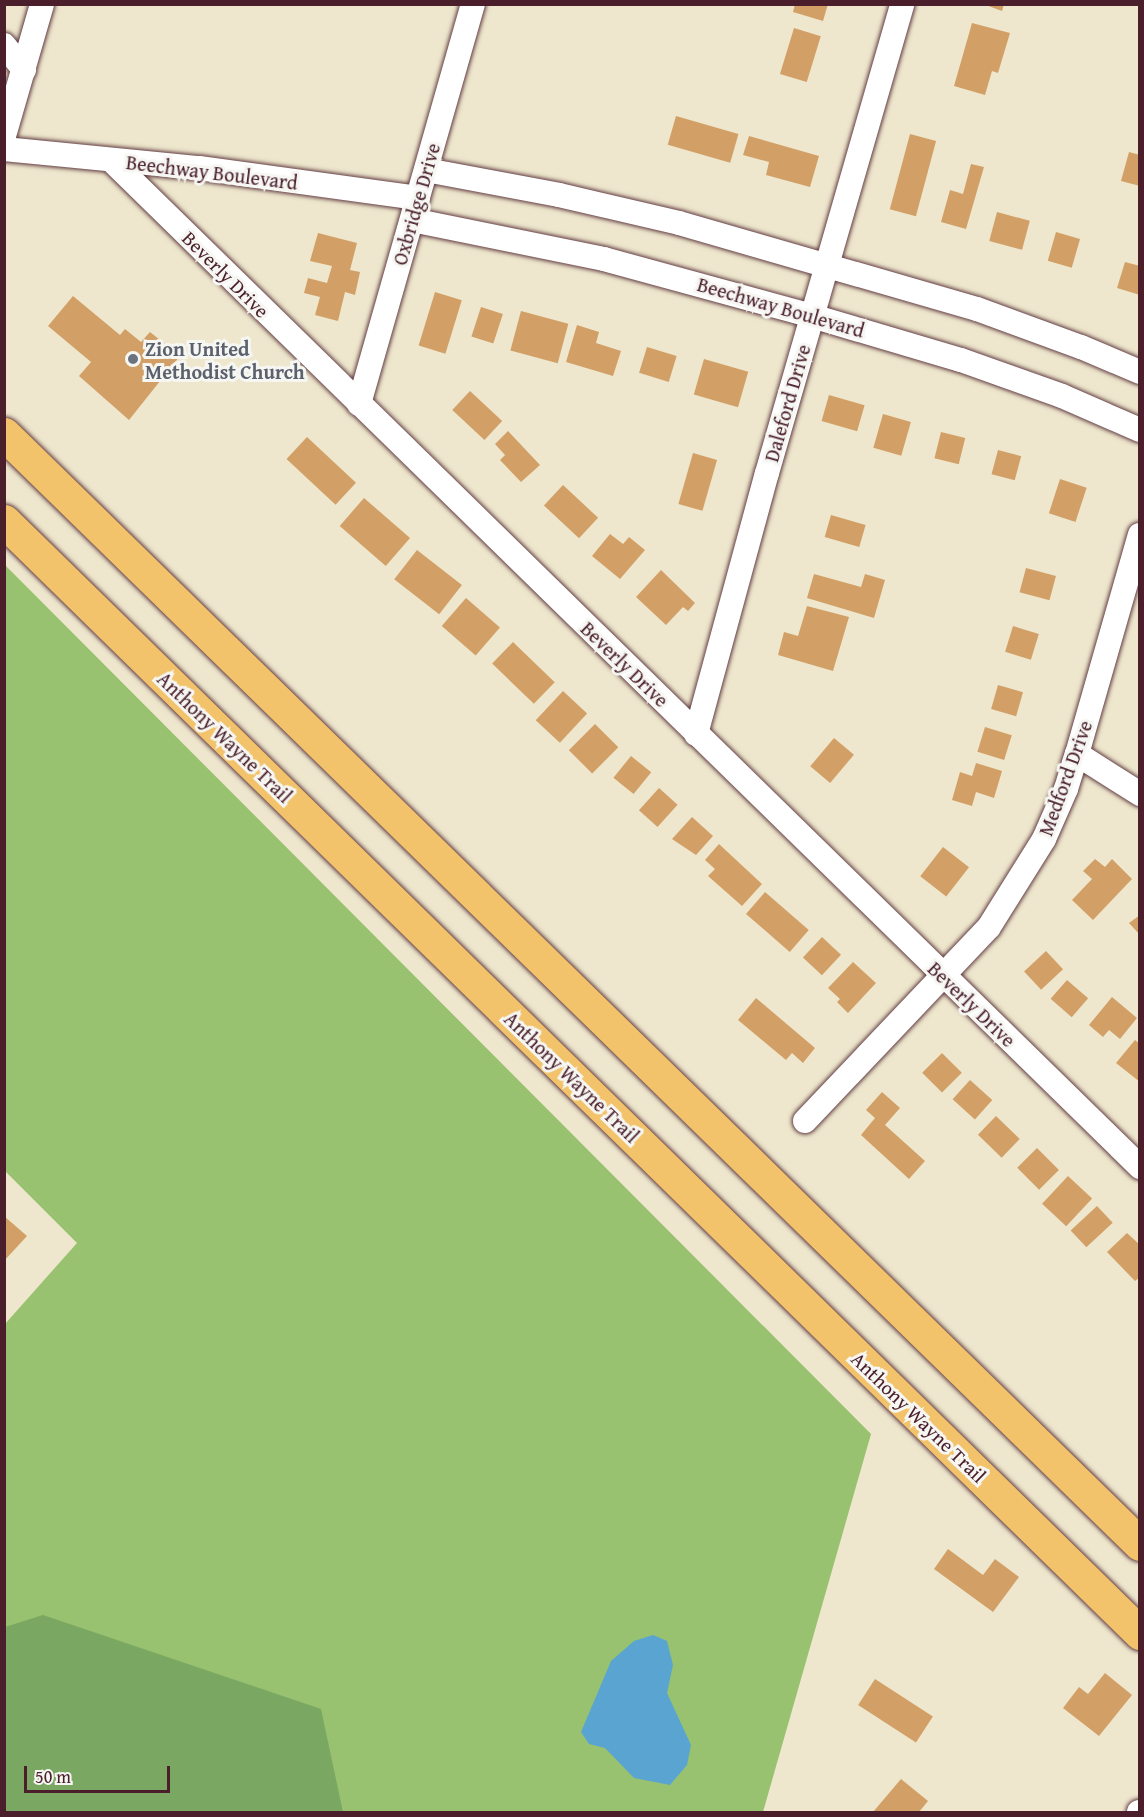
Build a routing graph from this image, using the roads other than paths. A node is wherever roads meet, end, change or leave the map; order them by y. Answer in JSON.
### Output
{"nodes":[{"id":1,"x":42,"y":4,"type":"edge"},
{"id":2,"x":473,"y":4,"type":"edge"},
{"id":3,"x":902,"y":4,"type":"edge"},
{"id":4,"x":4,"y":45,"type":"edge"},
{"id":5,"x":24,"y":70,"type":"junction"},
{"id":6,"x":4,"y":136,"type":"edge"},
{"id":7,"x":4,"y":149,"type":"edge"},
{"id":8,"x":111,"y":160,"type":"junction"},
{"id":9,"x":426,"y":170,"type":"junction"},
{"id":10,"x":415,"y":209,"type":"junction"},
{"id":11,"x":827,"y":265,"type":"junction"},
{"id":12,"x":812,"y":316,"type":"junction"},
{"id":13,"x":1140,"y":372,"type":"edge"},
{"id":14,"x":359,"y":404,"type":"junction"},
{"id":15,"x":1140,"y":430,"type":"edge"},
{"id":16,"x":4,"y":434,"type":"edge"},
{"id":17,"x":4,"y":465,"type":"edge"},
{"id":18,"x":4,"y":521,"type":"edge"},
{"id":19,"x":1140,"y":535,"type":"edge"},
{"id":20,"x":172,"y":598,"type":"junction"},
{"id":21,"x":696,"y":734,"type":"junction"},
{"id":22,"x":1077,"y":754,"type":"junction"},
{"id":23,"x":1140,"y":794,"type":"edge"},
{"id":24,"x":944,"y":976,"type":"junction"},
{"id":25,"x":806,"y":1121,"type":"dead end"},
{"id":26,"x":1140,"y":1167,"type":"edge"},
{"id":27,"x":1140,"y":1545,"type":"edge"},
{"id":28,"x":1140,"y":1633,"type":"edge"}],
"edges":[{"from":1,"to":5,"type":"street"},
{"from":2,"to":9,"type":"street","name":"Oxbridge Drive"},
{"from":3,"to":11,"type":"street","name":"Daleford Drive"},
{"from":4,"to":5,"type":"street"},
{"from":5,"to":6,"type":"street"},
{"from":7,"to":8,"type":"street","name":"Beechway Boulevard"},
{"from":8,"to":10,"type":"street","name":"Beechway Boulevard"},
{"from":8,"to":14,"type":"street","name":"Beverly Drive"},
{"from":9,"to":10,"type":"street","name":"Oxbridge Drive"},
{"from":9,"to":11,"type":"street"},
{"from":10,"to":12,"type":"street","name":"Beechway Boulevard"},
{"from":10,"to":14,"type":"street","name":"Oxbridge Drive"},
{"from":11,"to":12,"type":"street","name":"Daleford Drive"},
{"from":11,"to":13,"type":"street"},
{"from":12,"to":15,"type":"street","name":"Beechway Boulevard"},
{"from":12,"to":21,"type":"street","name":"Daleford Drive"},
{"from":14,"to":21,"type":"street","name":"Beverly Drive"},
{"from":16,"to":20,"type":"highway"},
{"from":17,"to":20,"type":"highway"},
{"from":18,"to":28,"type":"highway","name":"Anthony Wayne Trail"},
{"from":19,"to":22,"type":"street","name":"Medford Drive"},
{"from":20,"to":27,"type":"highway"},
{"from":21,"to":24,"type":"street","name":"Beverly Drive"},
{"from":22,"to":23,"type":"street"},
{"from":22,"to":24,"type":"street","name":"Medford Drive"},
{"from":24,"to":25,"type":"street","name":"Medford Drive"},
{"from":24,"to":26,"type":"street","name":"Beverly Drive"}]}
